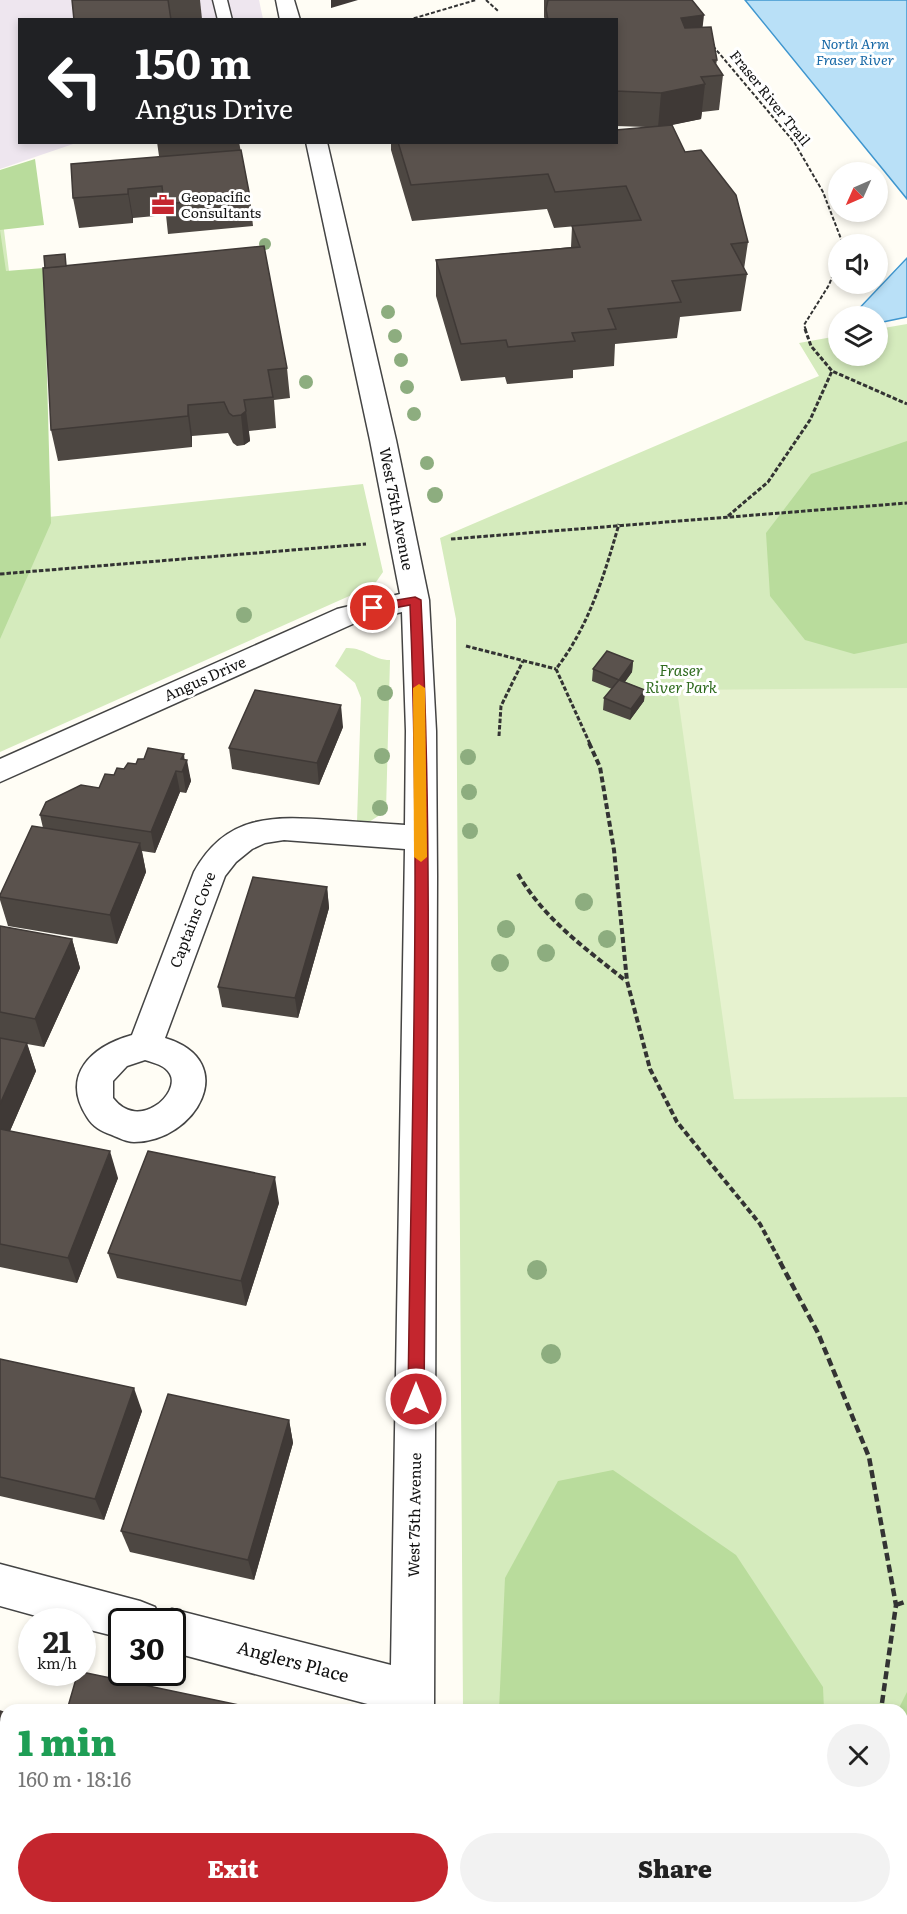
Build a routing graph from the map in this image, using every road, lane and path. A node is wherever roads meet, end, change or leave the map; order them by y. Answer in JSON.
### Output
{"nodes":[{"id":1,"x":220,"y":0,"type":"edge"},
{"id":2,"x":285,"y":0,"type":"edge"},
{"id":3,"x":476,"y":0,"type":"edge"},
{"id":4,"x":486,"y":0,"type":"edge"},
{"id":5,"x":498,"y":11,"type":"dead end"},
{"id":6,"x":224,"y":18,"type":"edge"},
{"id":7,"x":290,"y":18,"type":"edge"},
{"id":8,"x":415,"y":18,"type":"edge"},
{"id":9,"x":711,"y":43,"type":"edge"},
{"id":10,"x":316,"y":144,"type":"edge"},
{"id":11,"x":839,"y":234,"type":"edge"},
{"id":12,"x":828,"y":287,"type":"edge"},
{"id":13,"x":832,"y":371,"type":"junction"},
{"id":14,"x":907,"y":404,"type":"edge"},
{"id":15,"x":907,"y":503,"type":"edge"},
{"id":16,"x":727,"y":516,"type":"junction"},
{"id":17,"x":619,"y":524,"type":"junction"},
{"id":18,"x":452,"y":539,"type":"dead end"},
{"id":19,"x":366,"y":544,"type":"dead end"},
{"id":20,"x":0,"y":574,"type":"edge"},
{"id":21,"x":415,"y":600,"type":"junction"},
{"id":22,"x":466,"y":646,"type":"dead end"},
{"id":23,"x":523,"y":661,"type":"junction"},
{"id":24,"x":556,"y":669,"type":"junction"},
{"id":25,"x":499,"y":736,"type":"dead end"},
{"id":26,"x":0,"y":771,"type":"edge"},
{"id":27,"x":421,"y":838,"type":"junction"},
{"id":28,"x":518,"y":874,"type":"dead end"},
{"id":29,"x":627,"y":981,"type":"junction"},
{"id":30,"x":145,"y":1046,"type":"dead end"},
{"id":31,"x":0,"y":1585,"type":"edge"},
{"id":32,"x":907,"y":1601,"type":"edge"},
{"id":33,"x":896,"y":1605,"type":"junction"},
{"id":34,"x":108,"y":1614,"type":"edge"},
{"id":35,"x":186,"y":1634,"type":"edge"},
{"id":36,"x":412,"y":1702,"type":"edge"},
{"id":37,"x":882,"y":1704,"type":"edge"}],
"edges":[{"from":1,"to":6,"type":"lane"},
{"from":2,"to":7,"type":"street"},
{"from":3,"to":8,"type":"path"},
{"from":4,"to":5,"type":"path"},
{"from":9,"to":11,"type":"path","name":"Fraser River Trail"},
{"from":10,"to":21,"type":"street","name":"West 75th Avenue"},
{"from":12,"to":13,"type":"path"},
{"from":13,"to":14,"type":"path"},
{"from":13,"to":16,"type":"path"},
{"from":15,"to":16,"type":"path"},
{"from":16,"to":17,"type":"path"},
{"from":17,"to":18,"type":"path"},
{"from":17,"to":24,"type":"path"},
{"from":19,"to":20,"type":"path"},
{"from":21,"to":26,"type":"street","name":"Angus Drive"},
{"from":21,"to":27,"type":"street","name":"West 75th Avenue"},
{"from":22,"to":23,"type":"path"},
{"from":23,"to":24,"type":"path"},
{"from":23,"to":25,"type":"path"},
{"from":24,"to":29,"type":"path"},
{"from":27,"to":30,"type":"street","name":"Captains Cove"},
{"from":27,"to":36,"type":"street","name":"West 75th Avenue"},
{"from":28,"to":29,"type":"path"},
{"from":29,"to":33,"type":"path"},
{"from":31,"to":34,"type":"street"},
{"from":32,"to":33,"type":"path"},
{"from":33,"to":37,"type":"path"},
{"from":35,"to":36,"type":"street","name":"Anglers Place"}]}
